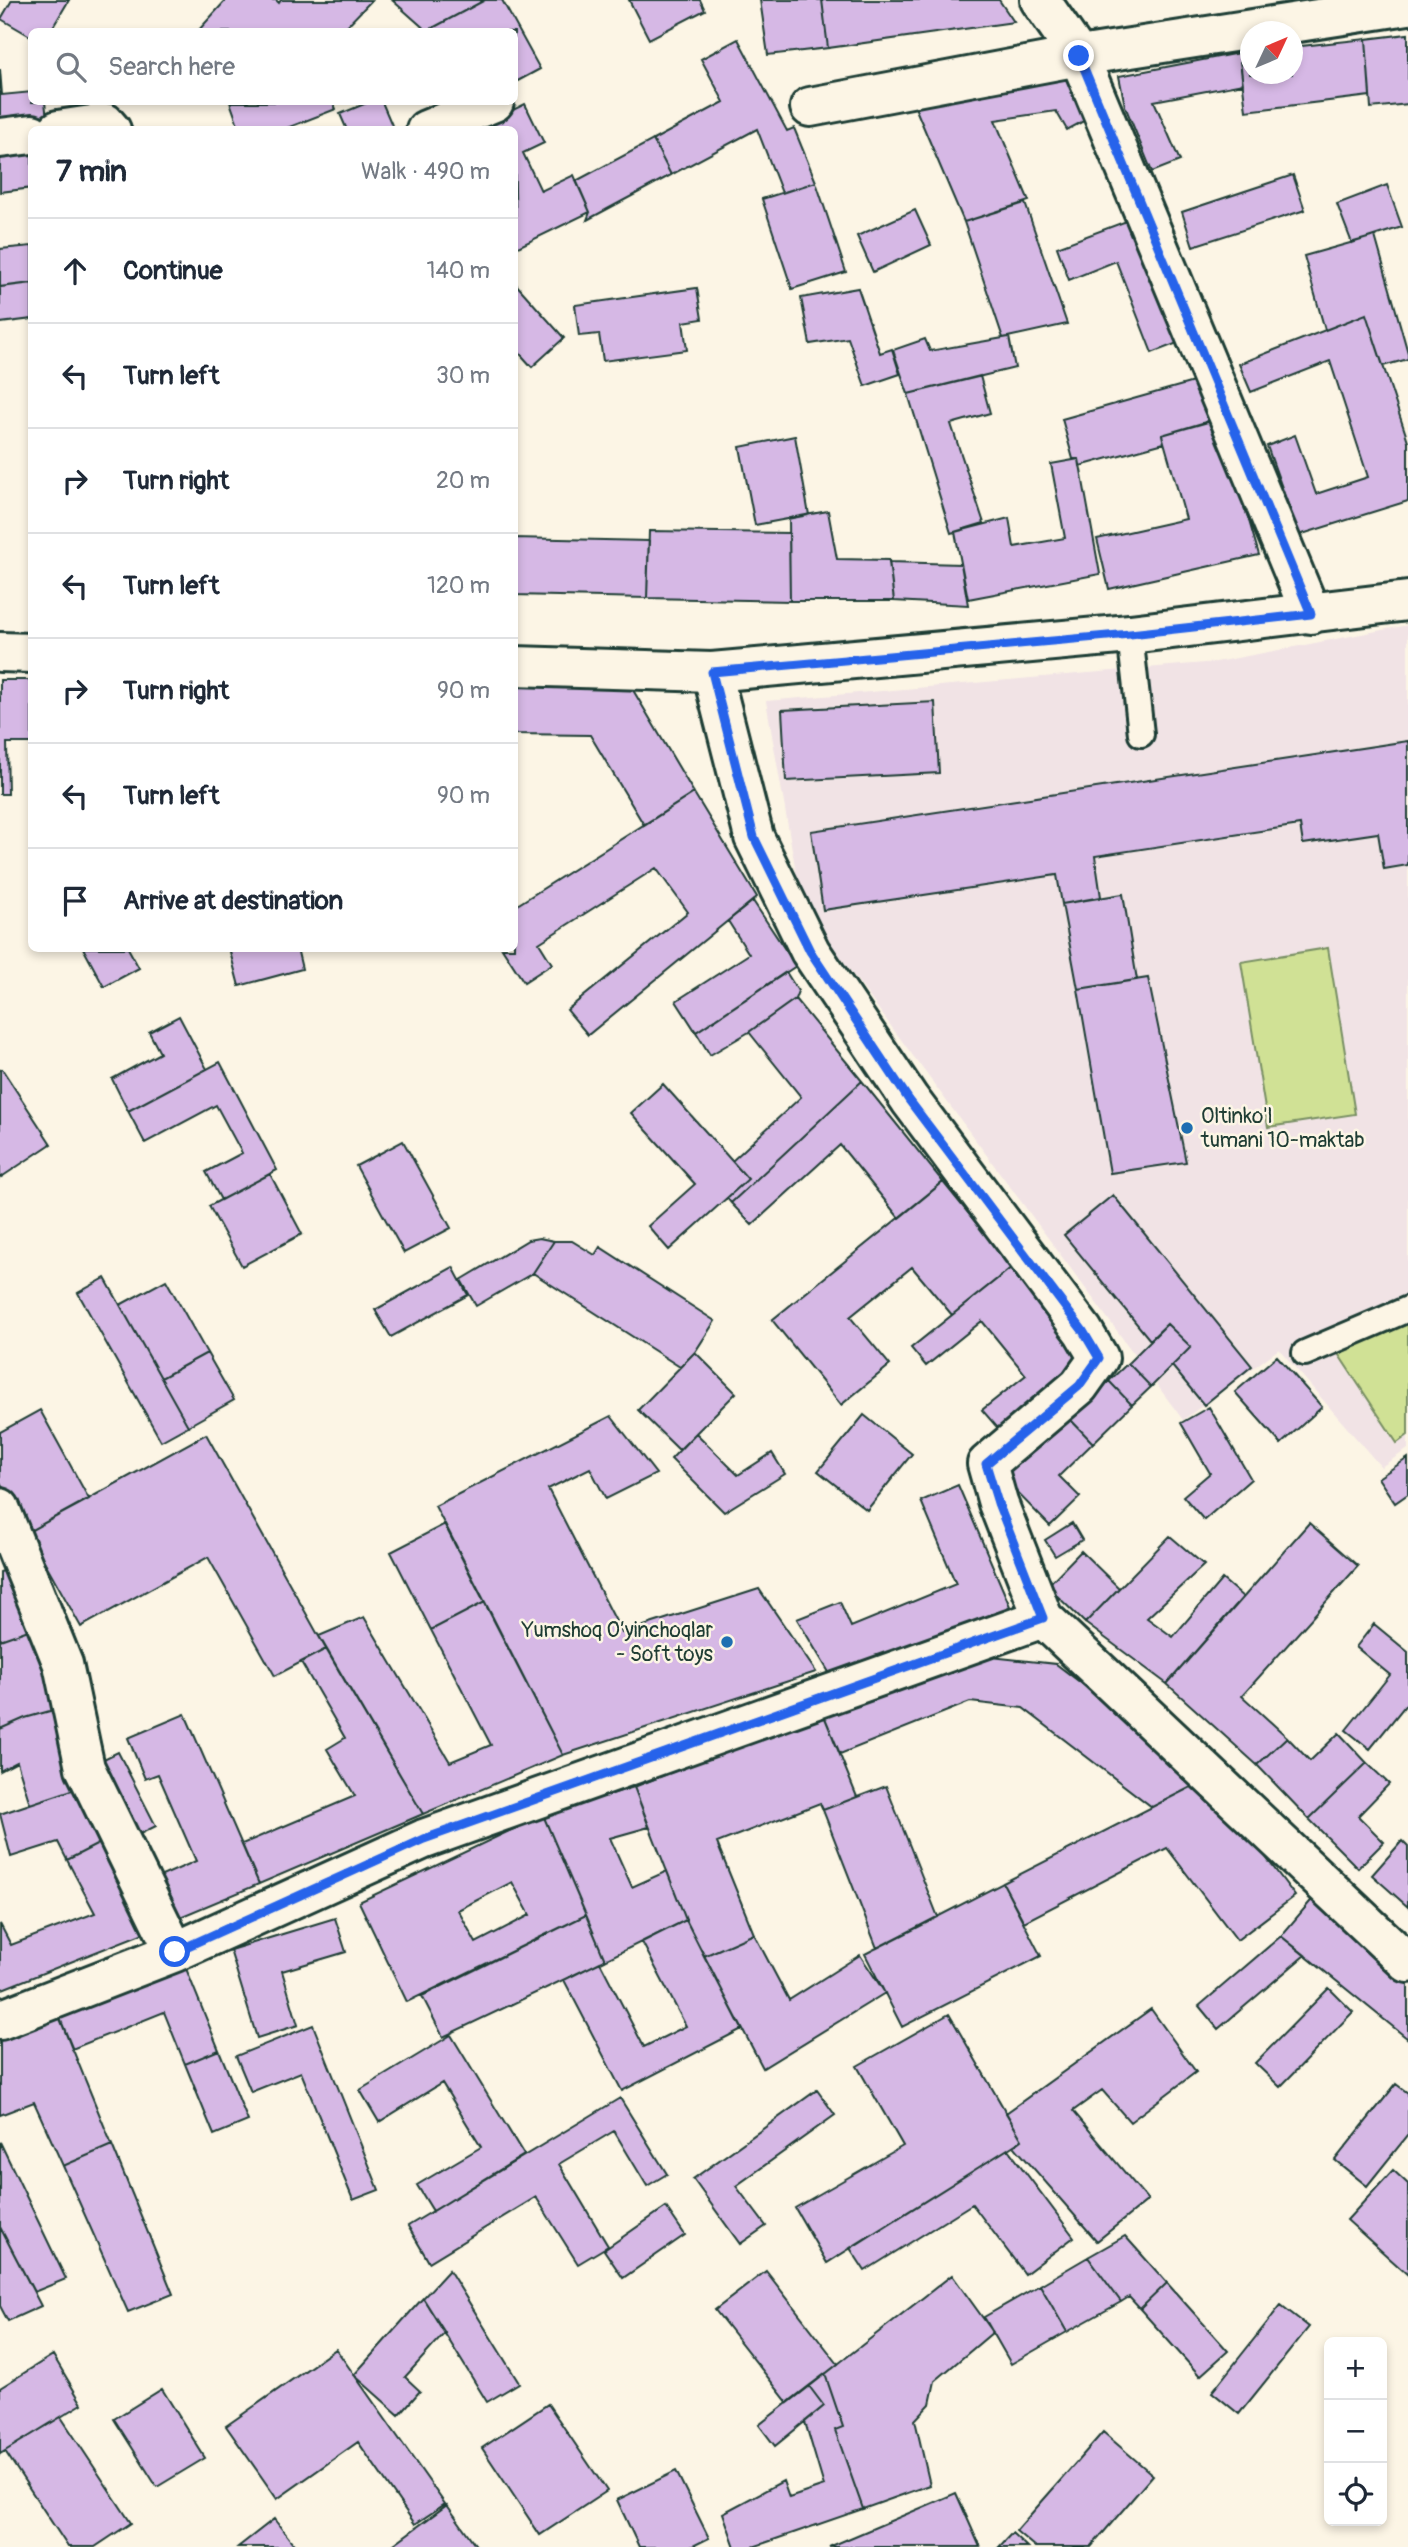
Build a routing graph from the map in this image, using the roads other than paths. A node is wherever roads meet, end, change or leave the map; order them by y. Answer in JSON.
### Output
{"nodes":[{"id":1,"x":1040,"y":0,"type":"edge"},
{"id":2,"x":1408,"y":5,"type":"edge"},
{"id":3,"x":1079,"y":56,"type":"junction"},
{"id":4,"x":485,"y":105,"type":"edge"},
{"id":5,"x":810,"y":107,"type":"dead end"},
{"id":6,"x":81,"y":126,"type":"edge"},
{"id":7,"x":108,"y":126,"type":"edge"},
{"id":8,"x":435,"y":126,"type":"edge"},
{"id":9,"x":28,"y":134,"type":"edge"},
{"id":10,"x":0,"y":138,"type":"edge"},
{"id":11,"x":1408,"y":601,"type":"edge"},
{"id":12,"x":1311,"y":614,"type":"junction"},
{"id":13,"x":1130,"y":634,"type":"junction"},
{"id":14,"x":0,"y":652,"type":"edge"},
{"id":15,"x":28,"y":653,"type":"edge"},
{"id":16,"x":518,"y":666,"type":"edge"},
{"id":17,"x":712,"y":672,"type":"junction"},
{"id":18,"x":1141,"y":734,"type":"dead end"},
{"id":19,"x":1408,"y":1309,"type":"edge"},
{"id":20,"x":1306,"y":1353,"type":"dead end"},
{"id":21,"x":0,"y":1508,"type":"edge"},
{"id":22,"x":1043,"y":1618,"type":"junction"},
{"id":23,"x":175,"y":1952,"type":"junction"},
{"id":24,"x":1408,"y":1963,"type":"edge"},
{"id":25,"x":0,"y":2021,"type":"edge"}],
"edges":[{"from":1,"to":3,"type":"street"},
{"from":2,"to":3,"type":"street"},
{"from":3,"to":5,"type":"street"},
{"from":3,"to":12,"type":"street"},
{"from":4,"to":8,"type":"street"},
{"from":6,"to":7,"type":"street"},
{"from":9,"to":10,"type":"street"},
{"from":11,"to":12,"type":"street"},
{"from":12,"to":13,"type":"street"},
{"from":13,"to":17,"type":"street"},
{"from":13,"to":18,"type":"lane"},
{"from":14,"to":15,"type":"street"},
{"from":16,"to":17,"type":"street"},
{"from":17,"to":22,"type":"street"},
{"from":19,"to":20,"type":"lane"},
{"from":21,"to":23,"type":"street"},
{"from":22,"to":23,"type":"street"},
{"from":22,"to":24,"type":"street"},
{"from":23,"to":25,"type":"street"}]}
